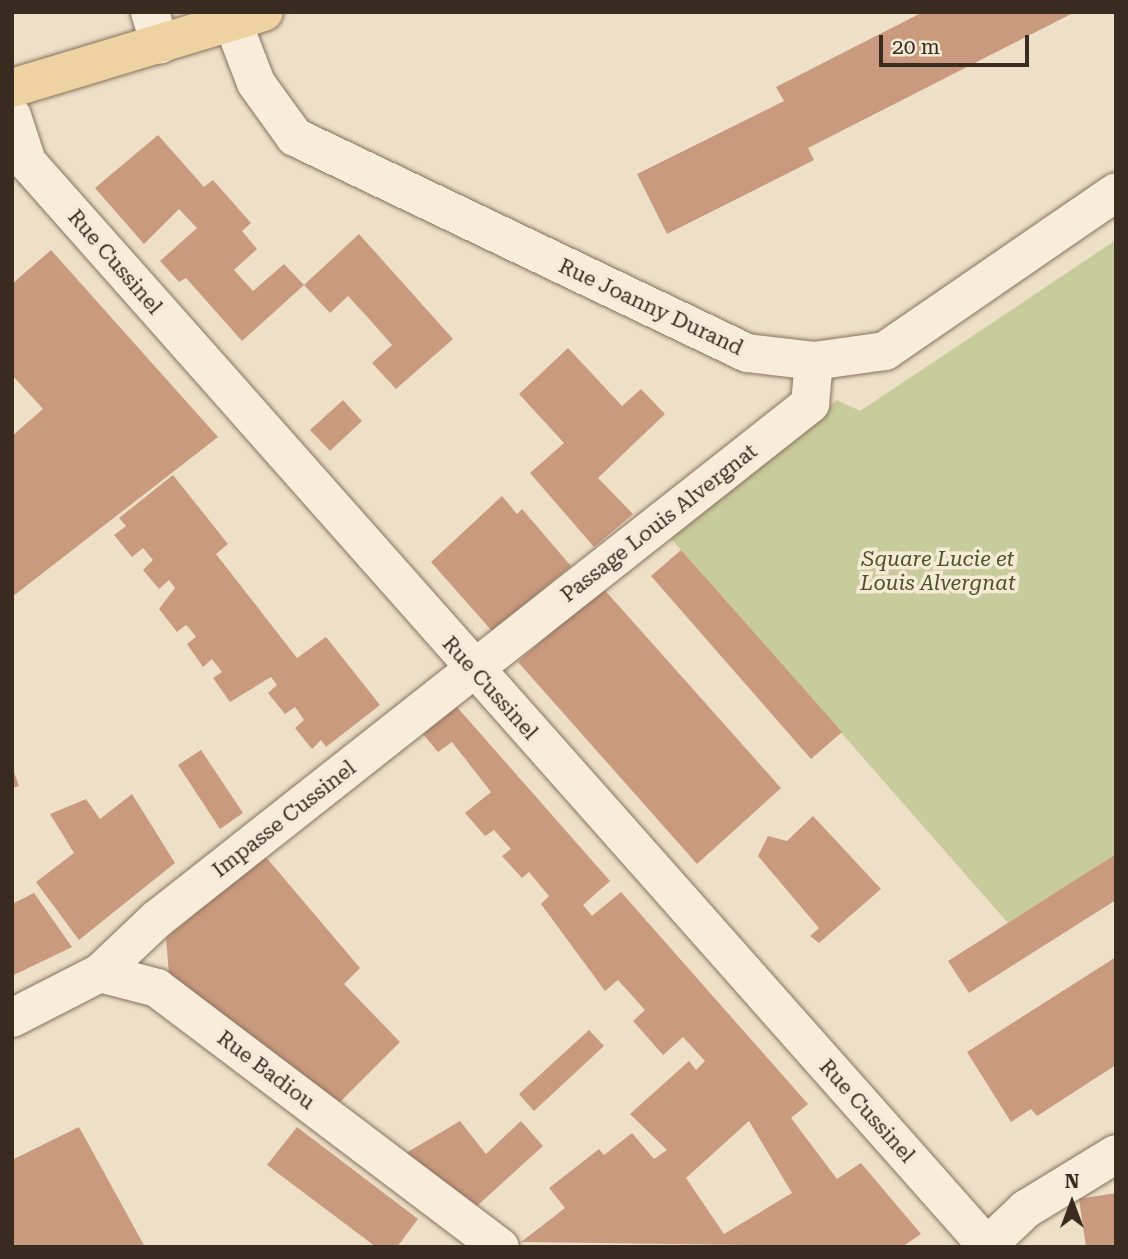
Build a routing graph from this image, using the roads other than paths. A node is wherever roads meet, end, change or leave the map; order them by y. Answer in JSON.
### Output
{"nodes":[{"id":1,"x":248,"y":18,"type":"edge"},
{"id":2,"x":155,"y":28,"type":"edge"},
{"id":3,"x":12,"y":88,"type":"edge"},
{"id":4,"x":12,"y":116,"type":"edge"},
{"id":5,"x":1116,"y":192,"type":"edge"},
{"id":6,"x":814,"y":361,"type":"junction"},
{"id":7,"x":474,"y":670,"type":"junction"},
{"id":8,"x":100,"y":974,"type":"junction"},
{"id":9,"x":12,"y":1018,"type":"edge"},
{"id":10,"x":1116,"y":1154,"type":"edge"},
{"id":11,"x":987,"y":1246,"type":"edge"},
{"id":12,"x":500,"y":1247,"type":"edge"}],
"edges":[{"from":1,"to":2,"type":"main road"},
{"from":1,"to":6,"type":"street","name":"Rue Joanny Durand"},
{"from":2,"to":3,"type":"main road"},
{"from":4,"to":7,"type":"street","name":"Rue Cussinel"},
{"from":5,"to":6,"type":"street","name":"Rue Joanny Durand"},
{"from":6,"to":7,"type":"street","name":"Passage Louis Alvergnat"},
{"from":7,"to":8,"type":"street","name":"Impasse Cussinel"},
{"from":7,"to":11,"type":"street","name":"Rue Cussinel"},
{"from":8,"to":9,"type":"street"},
{"from":8,"to":12,"type":"street","name":"Rue Badiou"},
{"from":10,"to":11,"type":"street"}]}
